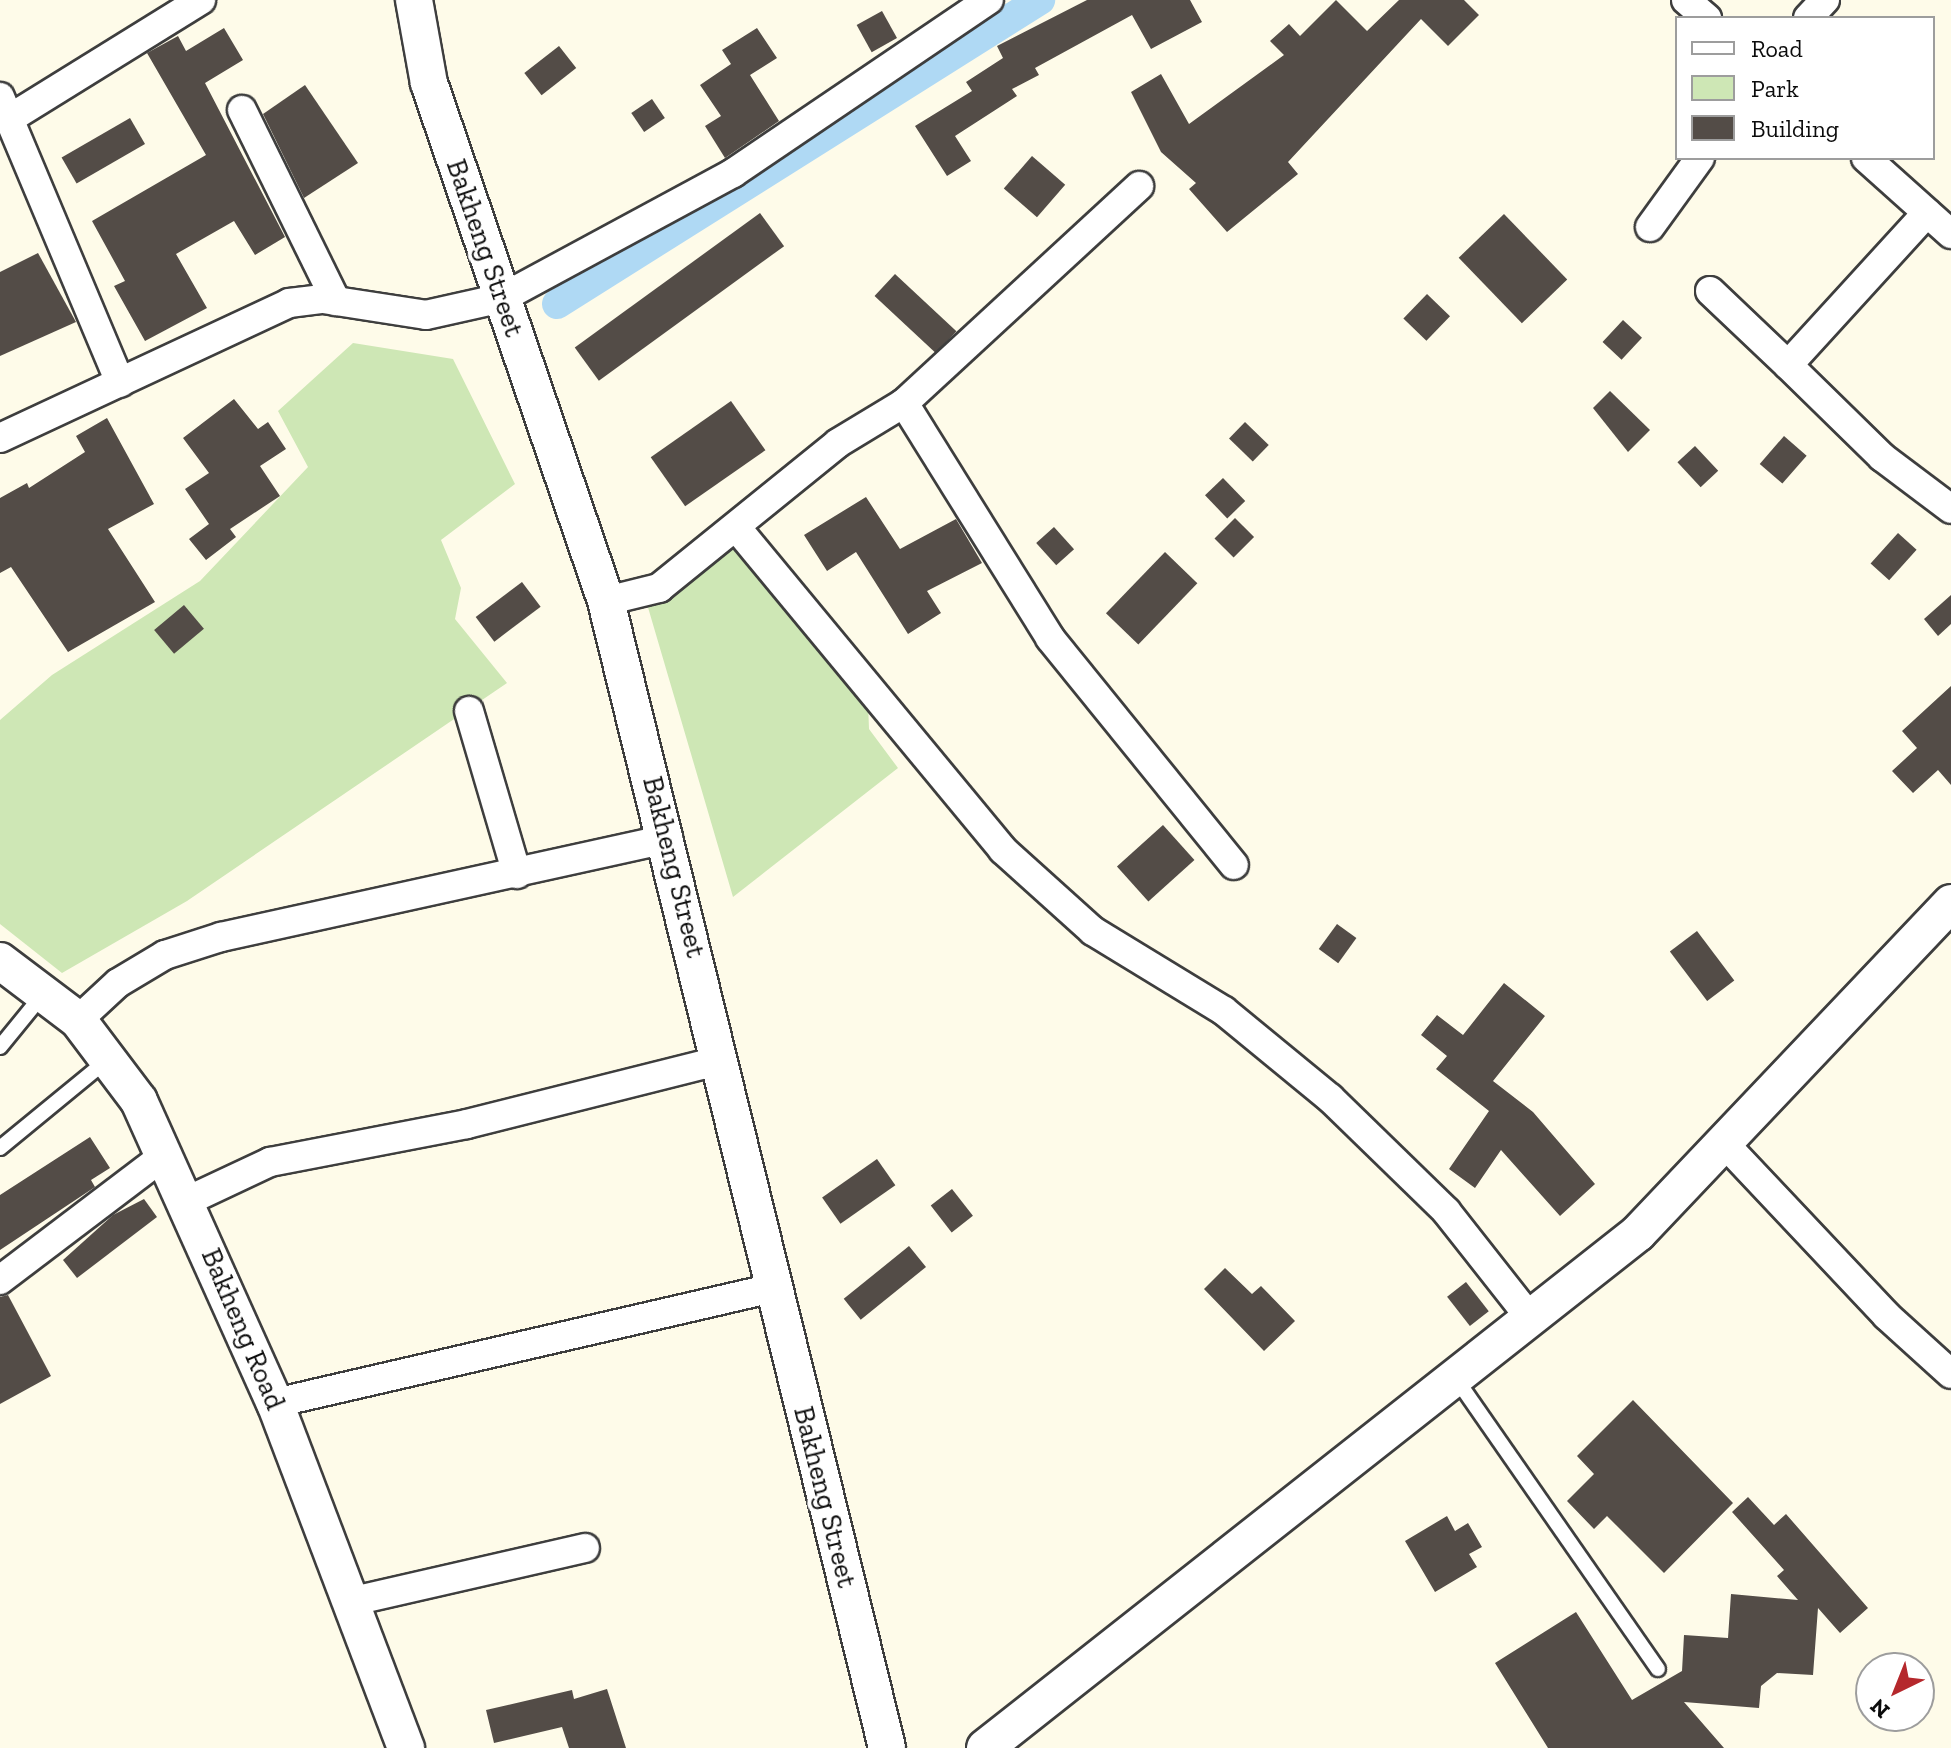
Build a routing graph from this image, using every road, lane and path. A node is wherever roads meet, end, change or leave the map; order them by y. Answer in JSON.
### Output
{"nodes":[{"id":1,"x":201,"y":0,"type":"edge"},
{"id":2,"x":414,"y":0,"type":"edge"},
{"id":3,"x":989,"y":0,"type":"edge"},
{"id":4,"x":1686,"y":0,"type":"edge"},
{"id":5,"x":1825,"y":0,"type":"edge"},
{"id":6,"x":1705,"y":16,"type":"edge"},
{"id":7,"x":1810,"y":16,"type":"edge"},
{"id":8,"x":5,"y":108,"type":"edge"},
{"id":9,"x":242,"y":110,"type":"dead end"},
{"id":10,"x":1699,"y":160,"type":"edge"},
{"id":11,"x":1868,"y":160,"type":"edge"},
{"id":12,"x":1139,"y":186,"type":"dead end"},
{"id":13,"x":1927,"y":213,"type":"junction"},
{"id":14,"x":1650,"y":227,"type":"dead end"},
{"id":15,"x":1951,"y":234,"type":"edge"},
{"id":16,"x":1710,"y":291,"type":"dead end"},
{"id":17,"x":502,"y":298,"type":"junction"},
{"id":18,"x":336,"y":301,"type":"junction"},
{"id":19,"x":1788,"y":365,"type":"junction"},
{"id":20,"x":120,"y":383,"type":"junction"},
{"id":21,"x":904,"y":403,"type":"junction"},
{"id":22,"x":0,"y":438,"type":"edge"},
{"id":23,"x":1951,"y":509,"type":"edge"},
{"id":24,"x":736,"y":527,"type":"junction"},
{"id":25,"x":606,"y":601,"type":"junction"},
{"id":26,"x":469,"y":711,"type":"dead end"},
{"id":27,"x":668,"y":839,"type":"junction"},
{"id":28,"x":1234,"y":865,"type":"dead end"},
{"id":29,"x":517,"y":874,"type":"junction"},
{"id":30,"x":1951,"y":903,"type":"edge"},
{"id":31,"x":0,"y":961,"type":"edge"},
{"id":32,"x":44,"y":993,"type":"junction"},
{"id":33,"x":78,"y":1020,"type":"junction"},
{"id":34,"x":0,"y":1047,"type":"edge"},
{"id":35,"x":110,"y":1058,"type":"junction"},
{"id":36,"x":722,"y":1060,"type":"junction"},
{"id":37,"x":1724,"y":1143,"type":"junction"},
{"id":38,"x":0,"y":1148,"type":"edge"},
{"id":39,"x":166,"y":1154,"type":"junction"},
{"id":40,"x":187,"y":1201,"type":"junction"},
{"id":41,"x":0,"y":1280,"type":"edge"},
{"id":42,"x":773,"y":1288,"type":"junction"},
{"id":43,"x":1531,"y":1319,"type":"junction"},
{"id":44,"x":1951,"y":1374,"type":"edge"},
{"id":45,"x":1457,"y":1380,"type":"junction"},
{"id":46,"x":275,"y":1403,"type":"junction"},
{"id":47,"x":585,"y":1548,"type":"dead end"},
{"id":48,"x":349,"y":1602,"type":"junction"},
{"id":49,"x":1658,"y":1669,"type":"dead end"},
{"id":50,"x":406,"y":1748,"type":"edge"},
{"id":51,"x":887,"y":1748,"type":"edge"},
{"id":52,"x":985,"y":1748,"type":"edge"}],
"edges":[{"from":1,"to":8,"type":"street"},
{"from":2,"to":17,"type":"street","name":"Bakheng Street"},
{"from":3,"to":17,"type":"street"},
{"from":4,"to":6,"type":"street"},
{"from":5,"to":7,"type":"street"},
{"from":8,"to":20,"type":"street"},
{"from":9,"to":18,"type":"street"},
{"from":10,"to":14,"type":"street"},
{"from":11,"to":13,"type":"street"},
{"from":12,"to":21,"type":"street"},
{"from":13,"to":15,"type":"street"},
{"from":13,"to":19,"type":"street"},
{"from":16,"to":19,"type":"street"},
{"from":17,"to":18,"type":"street"},
{"from":17,"to":25,"type":"street","name":"Bakheng Street"},
{"from":18,"to":20,"type":"street"},
{"from":19,"to":23,"type":"street"},
{"from":20,"to":22,"type":"street"},
{"from":21,"to":24,"type":"street"},
{"from":21,"to":28,"type":"street"},
{"from":24,"to":25,"type":"street"},
{"from":24,"to":43,"type":"street"},
{"from":25,"to":27,"type":"street","name":"Bakheng Street"},
{"from":26,"to":29,"type":"street"},
{"from":27,"to":29,"type":"street"},
{"from":27,"to":36,"type":"street","name":"Bakheng Street"},
{"from":29,"to":33,"type":"street"},
{"from":30,"to":37,"type":"street"},
{"from":31,"to":32,"type":"street","name":"Bakheng Road"},
{"from":32,"to":33,"type":"street","name":"Bakheng Road"},
{"from":32,"to":34,"type":"lane"},
{"from":33,"to":35,"type":"street","name":"Bakheng Road"},
{"from":35,"to":38,"type":"lane"},
{"from":35,"to":39,"type":"street","name":"Bakheng Road"},
{"from":36,"to":40,"type":"street"},
{"from":36,"to":42,"type":"street","name":"Bakheng Street"},
{"from":37,"to":43,"type":"street"},
{"from":37,"to":44,"type":"street"},
{"from":39,"to":40,"type":"street","name":"Bakheng Road"},
{"from":39,"to":41,"type":"street"},
{"from":40,"to":46,"type":"street","name":"Bakheng Road"},
{"from":42,"to":46,"type":"street"},
{"from":42,"to":51,"type":"street","name":"Bakheng Street"},
{"from":43,"to":45,"type":"street"},
{"from":45,"to":49,"type":"lane"},
{"from":45,"to":52,"type":"street"},
{"from":46,"to":48,"type":"street","name":"Bakheng Road"},
{"from":47,"to":48,"type":"street"},
{"from":48,"to":50,"type":"street","name":"Bakheng Road"}]}
